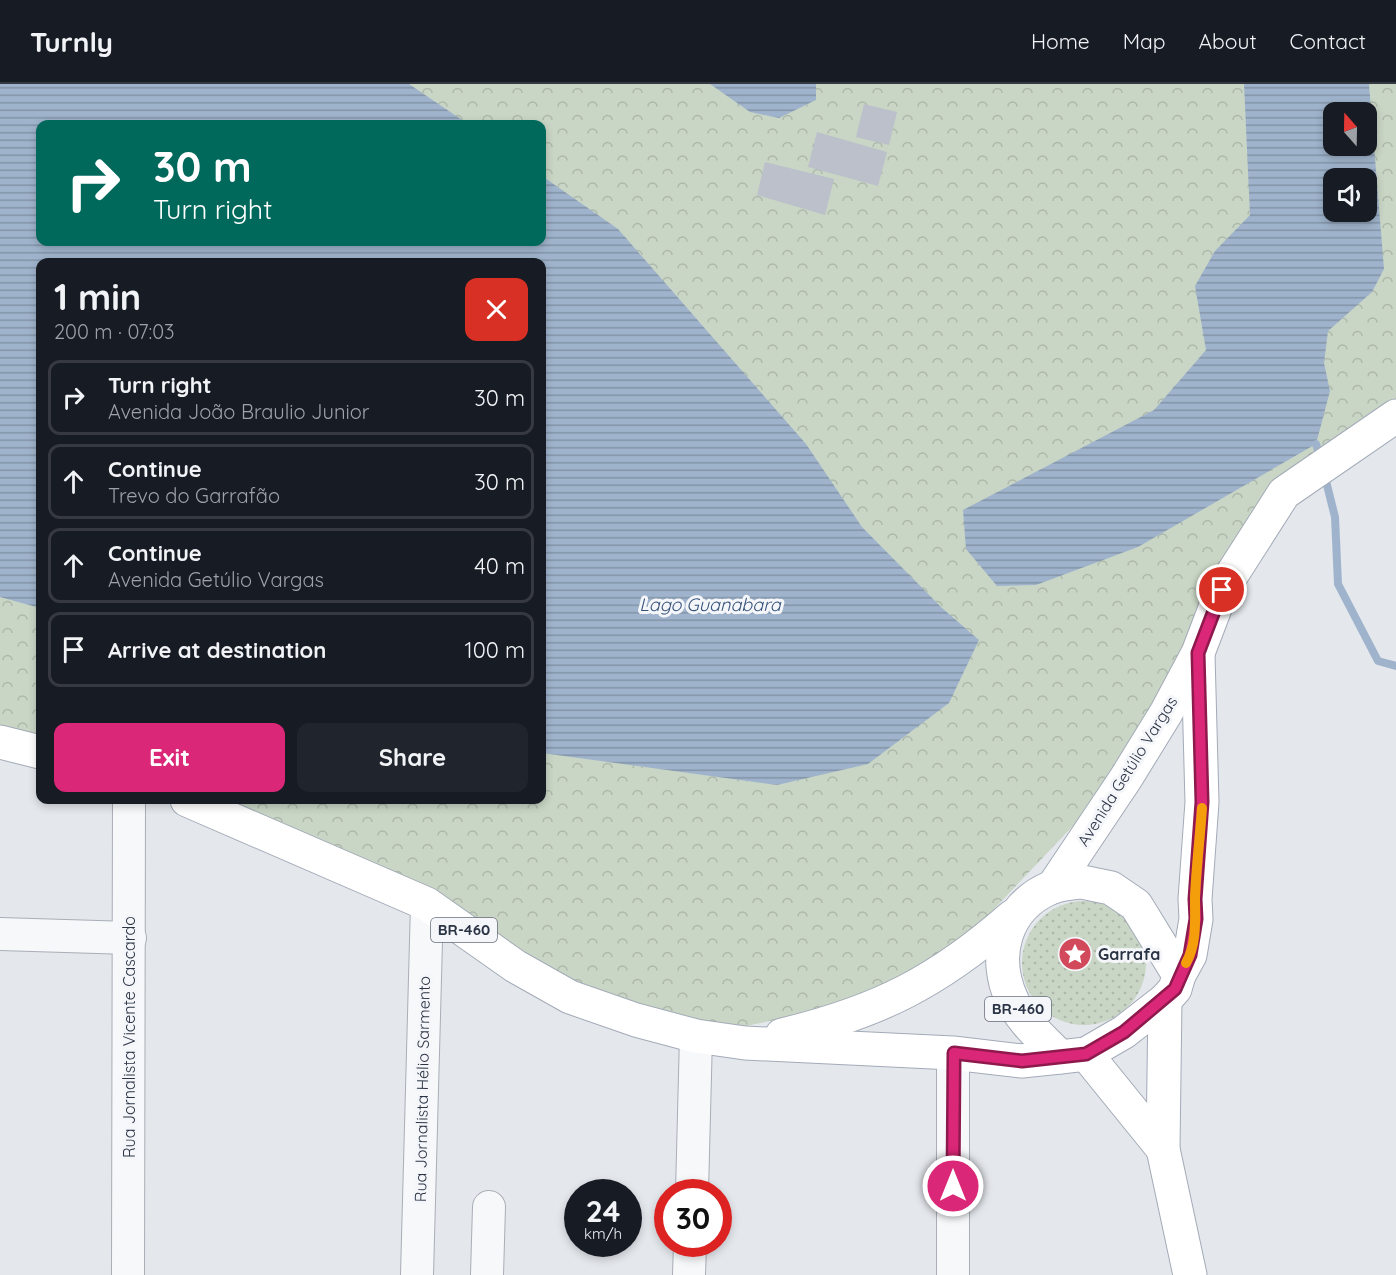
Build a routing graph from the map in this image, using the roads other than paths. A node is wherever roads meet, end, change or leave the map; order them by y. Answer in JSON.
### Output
{"nodes":[{"id":1,"x":1396,"y":416,"type":"edge"},
{"id":2,"x":1198,"y":653,"type":"junction"},
{"id":3,"x":0,"y":742,"type":"edge"},
{"id":4,"x":36,"y":751,"type":"edge"},
{"id":5,"x":129,"y":804,"type":"edge"},
{"id":6,"x":196,"y":804,"type":"edge"},
{"id":7,"x":1053,"y":887,"type":"junction"},
{"id":8,"x":427,"y":904,"type":"junction"},
{"id":9,"x":1019,"y":910,"type":"junction"},
{"id":10,"x":0,"y":934,"type":"edge"},
{"id":11,"x":130,"y":938,"type":"junction"},
{"id":12,"x":1172,"y":988,"type":"junction"},
{"id":13,"x":696,"y":1035,"type":"junction"},
{"id":14,"x":745,"y":1043,"type":"junction"},
{"id":15,"x":954,"y":1053,"type":"junction"},
{"id":16,"x":1073,"y":1055,"type":"junction"},
{"id":17,"x":1163,"y":1149,"type":"junction"},
{"id":18,"x":692,"y":1179,"type":"edge"},
{"id":19,"x":489,"y":1207,"type":"dead end"},
{"id":20,"x":690,"y":1257,"type":"edge"},
{"id":21,"x":128,"y":1275,"type":"edge"},
{"id":22,"x":417,"y":1275,"type":"edge"},
{"id":23,"x":487,"y":1275,"type":"edge"},
{"id":24,"x":689,"y":1275,"type":"edge"},
{"id":25,"x":953,"y":1275,"type":"edge"},
{"id":26,"x":1190,"y":1275,"type":"edge"}],
"edges":[{"from":1,"to":2,"type":"main road","name":"Avenida Getúlio Vargas"},
{"from":2,"to":7,"type":"main road","name":"Avenida Getúlio Vargas"},
{"from":2,"to":12,"type":"main road","name":"Avenida Getúlio Vargas"},
{"from":3,"to":4,"type":"main road"},
{"from":5,"to":11,"type":"street","name":"Rua Jornalista Vicente Cascardo"},
{"from":6,"to":8,"type":"main road","number":"BR-460"},
{"from":7,"to":9,"type":"main road","number":"BR-460"},
{"from":7,"to":12,"type":"main road","number":"BR-460"},
{"from":8,"to":13,"type":"main road","number":"BR-460"},
{"from":8,"to":22,"type":"street","name":"Rua Jornalista Hélio Sarmento"},
{"from":9,"to":14,"type":"main road","number":"BR-460"},
{"from":9,"to":16,"type":"main road","number":"BR-460"},
{"from":10,"to":11,"type":"street"},
{"from":11,"to":21,"type":"street","name":"Rua Jornalista Vicente Cascardo"},
{"from":12,"to":16,"type":"main road","number":"BR-460"},
{"from":12,"to":17,"type":"main road","number":"BR-460"},
{"from":13,"to":14,"type":"main road","number":"BR-460"},
{"from":13,"to":18,"type":"street"},
{"from":14,"to":15,"type":"main road","number":"BR-460"},
{"from":15,"to":16,"type":"main road","number":"BR-460"},
{"from":15,"to":25,"type":"street"},
{"from":16,"to":17,"type":"main road","number":"BR-460"},
{"from":17,"to":26,"type":"main road","number":"BR-460"},
{"from":19,"to":23,"type":"street"},
{"from":20,"to":24,"type":"street"}]}
